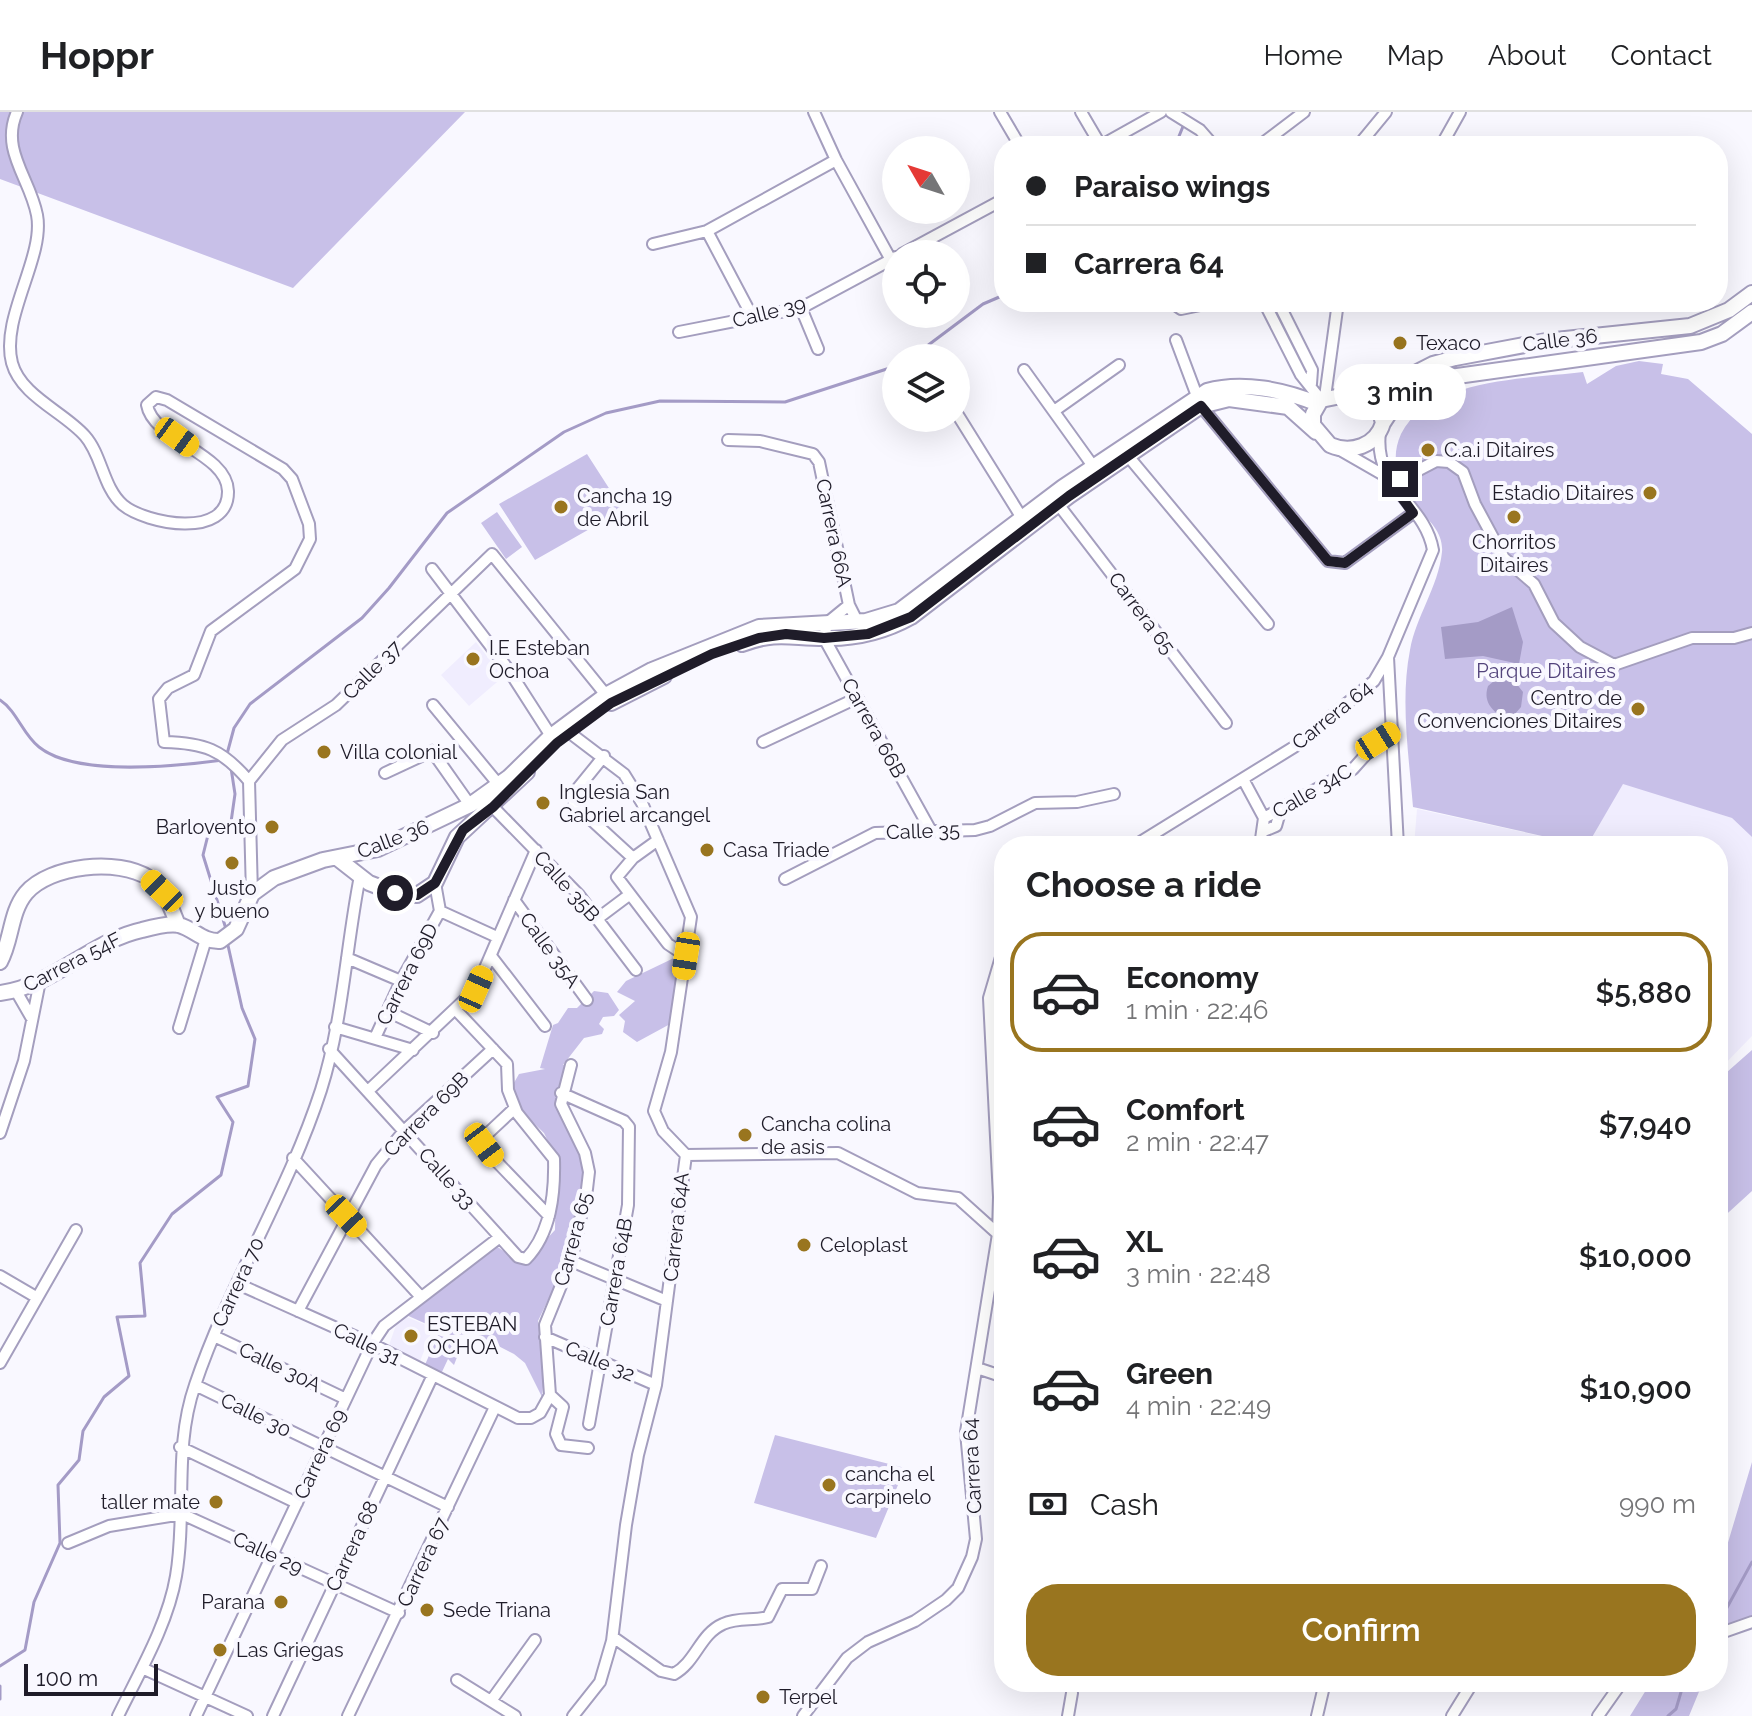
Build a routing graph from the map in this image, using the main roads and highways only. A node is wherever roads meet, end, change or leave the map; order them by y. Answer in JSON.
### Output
{"nodes":[{"id":1,"x":1752,"y":293,"type":"edge"},
{"id":2,"x":1728,"y":310,"type":"edge"},
{"id":3,"x":1724,"y":312,"type":"edge"},
{"id":4,"x":1752,"y":312,"type":"edge"},
{"id":5,"x":1368,"y":397,"type":"junction"},
{"id":6,"x":1321,"y":400,"type":"junction"},
{"id":7,"x":1199,"y":401,"type":"junction"},
{"id":8,"x":1382,"y":427,"type":"junction"},
{"id":9,"x":1316,"y":432,"type":"junction"},
{"id":10,"x":448,"y":817,"type":"junction"},
{"id":11,"x":457,"y":837,"type":"junction"},
{"id":12,"x":378,"y":849,"type":"junction"},
{"id":13,"x":337,"y":858,"type":"junction"},
{"id":14,"x":362,"y":883,"type":"junction"},
{"id":15,"x":178,"y":925,"type":"junction"},
{"id":16,"x":0,"y":962,"type":"edge"},
{"id":17,"x":0,"y":993,"type":"edge"}],
"edges":[{"from":1,"to":2,"type":"main road","name":"Calle 36"},
{"from":3,"to":5,"type":"main road","name":"Calle 36"},
{"from":4,"to":8,"type":"main road","name":"Calle 36"},
{"from":5,"to":6,"type":"main road"},
{"from":5,"to":8,"type":"main road"},
{"from":6,"to":7,"type":"main road","name":"Calle 36"},
{"from":6,"to":9,"type":"main road"},
{"from":7,"to":9,"type":"main road","name":"Calle 36"},
{"from":7,"to":10,"type":"main road","name":"Calle 36"},
{"from":7,"to":11,"type":"main road","name":"Calle 36"},
{"from":8,"to":9,"type":"main road"},
{"from":10,"to":11,"type":"main road"},
{"from":10,"to":12,"type":"main road","name":"Calle 36"},
{"from":11,"to":14,"type":"main road"},
{"from":12,"to":13,"type":"main road","name":"Calle 36"},
{"from":12,"to":14,"type":"main road"},
{"from":13,"to":14,"type":"main road"},
{"from":13,"to":15,"type":"main road","name":"Calle 36"},
{"from":15,"to":16,"type":"main road"},
{"from":15,"to":17,"type":"main road","name":"Carrera 54F"}]}
